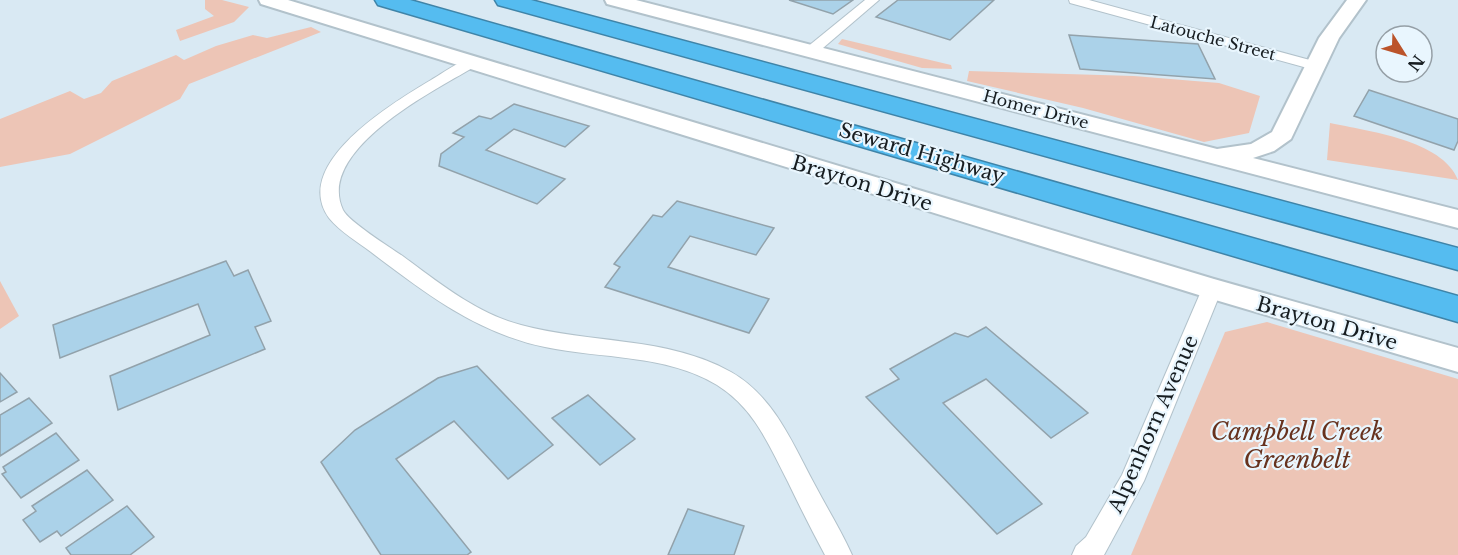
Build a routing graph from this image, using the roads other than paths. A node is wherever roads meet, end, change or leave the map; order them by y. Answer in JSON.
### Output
{"nodes":[{"id":1,"x":268,"y":0,"type":"edge"},
{"id":2,"x":386,"y":0,"type":"edge"},
{"id":3,"x":614,"y":0,"type":"edge"},
{"id":4,"x":873,"y":0,"type":"edge"},
{"id":5,"x":1075,"y":0,"type":"edge"},
{"id":6,"x":1357,"y":0,"type":"edge"},
{"id":7,"x":513,"y":2,"type":"edge"},
{"id":8,"x":811,"y":51,"type":"junction"},
{"id":9,"x":471,"y":63,"type":"junction"},
{"id":10,"x":1316,"y":66,"type":"junction"},
{"id":11,"x":1280,"y":138,"type":"junction"},
{"id":12,"x":1208,"y":154,"type":"junction"},
{"id":13,"x":1351,"y":191,"type":"junction"},
{"id":14,"x":1458,"y":219,"type":"edge"},
{"id":15,"x":1458,"y":259,"type":"edge"},
{"id":16,"x":1212,"y":289,"type":"junction"},
{"id":17,"x":1458,"y":309,"type":"edge"},
{"id":18,"x":1458,"y":360,"type":"edge"},
{"id":19,"x":839,"y":555,"type":"edge"},
{"id":20,"x":1085,"y":555,"type":"edge"}],
"edges":[{"from":1,"to":9,"type":"main road","name":"Brayton Drive"},
{"from":2,"to":17,"type":"highway","name":"Seward Highway"},
{"from":3,"to":8,"type":"main road","name":"Homer Drive"},
{"from":4,"to":8,"type":"street"},
{"from":5,"to":10,"type":"street","name":"Latouche Street"},
{"from":6,"to":10,"type":"main road"},
{"from":7,"to":15,"type":"highway","name":"Seward Highway"},
{"from":8,"to":12,"type":"main road","name":"Homer Drive"},
{"from":9,"to":16,"type":"main road","name":"Brayton Drive"},
{"from":9,"to":19,"type":"street"},
{"from":10,"to":11,"type":"main road"},
{"from":11,"to":12,"type":"main road"},
{"from":11,"to":13,"type":"main road"},
{"from":12,"to":13,"type":"main road","name":"Homer Drive"},
{"from":13,"to":14,"type":"main road","name":"Homer Drive"},
{"from":16,"to":18,"type":"main road","name":"Brayton Drive"},
{"from":16,"to":20,"type":"street","name":"Alpenhorn Avenue"}]}
